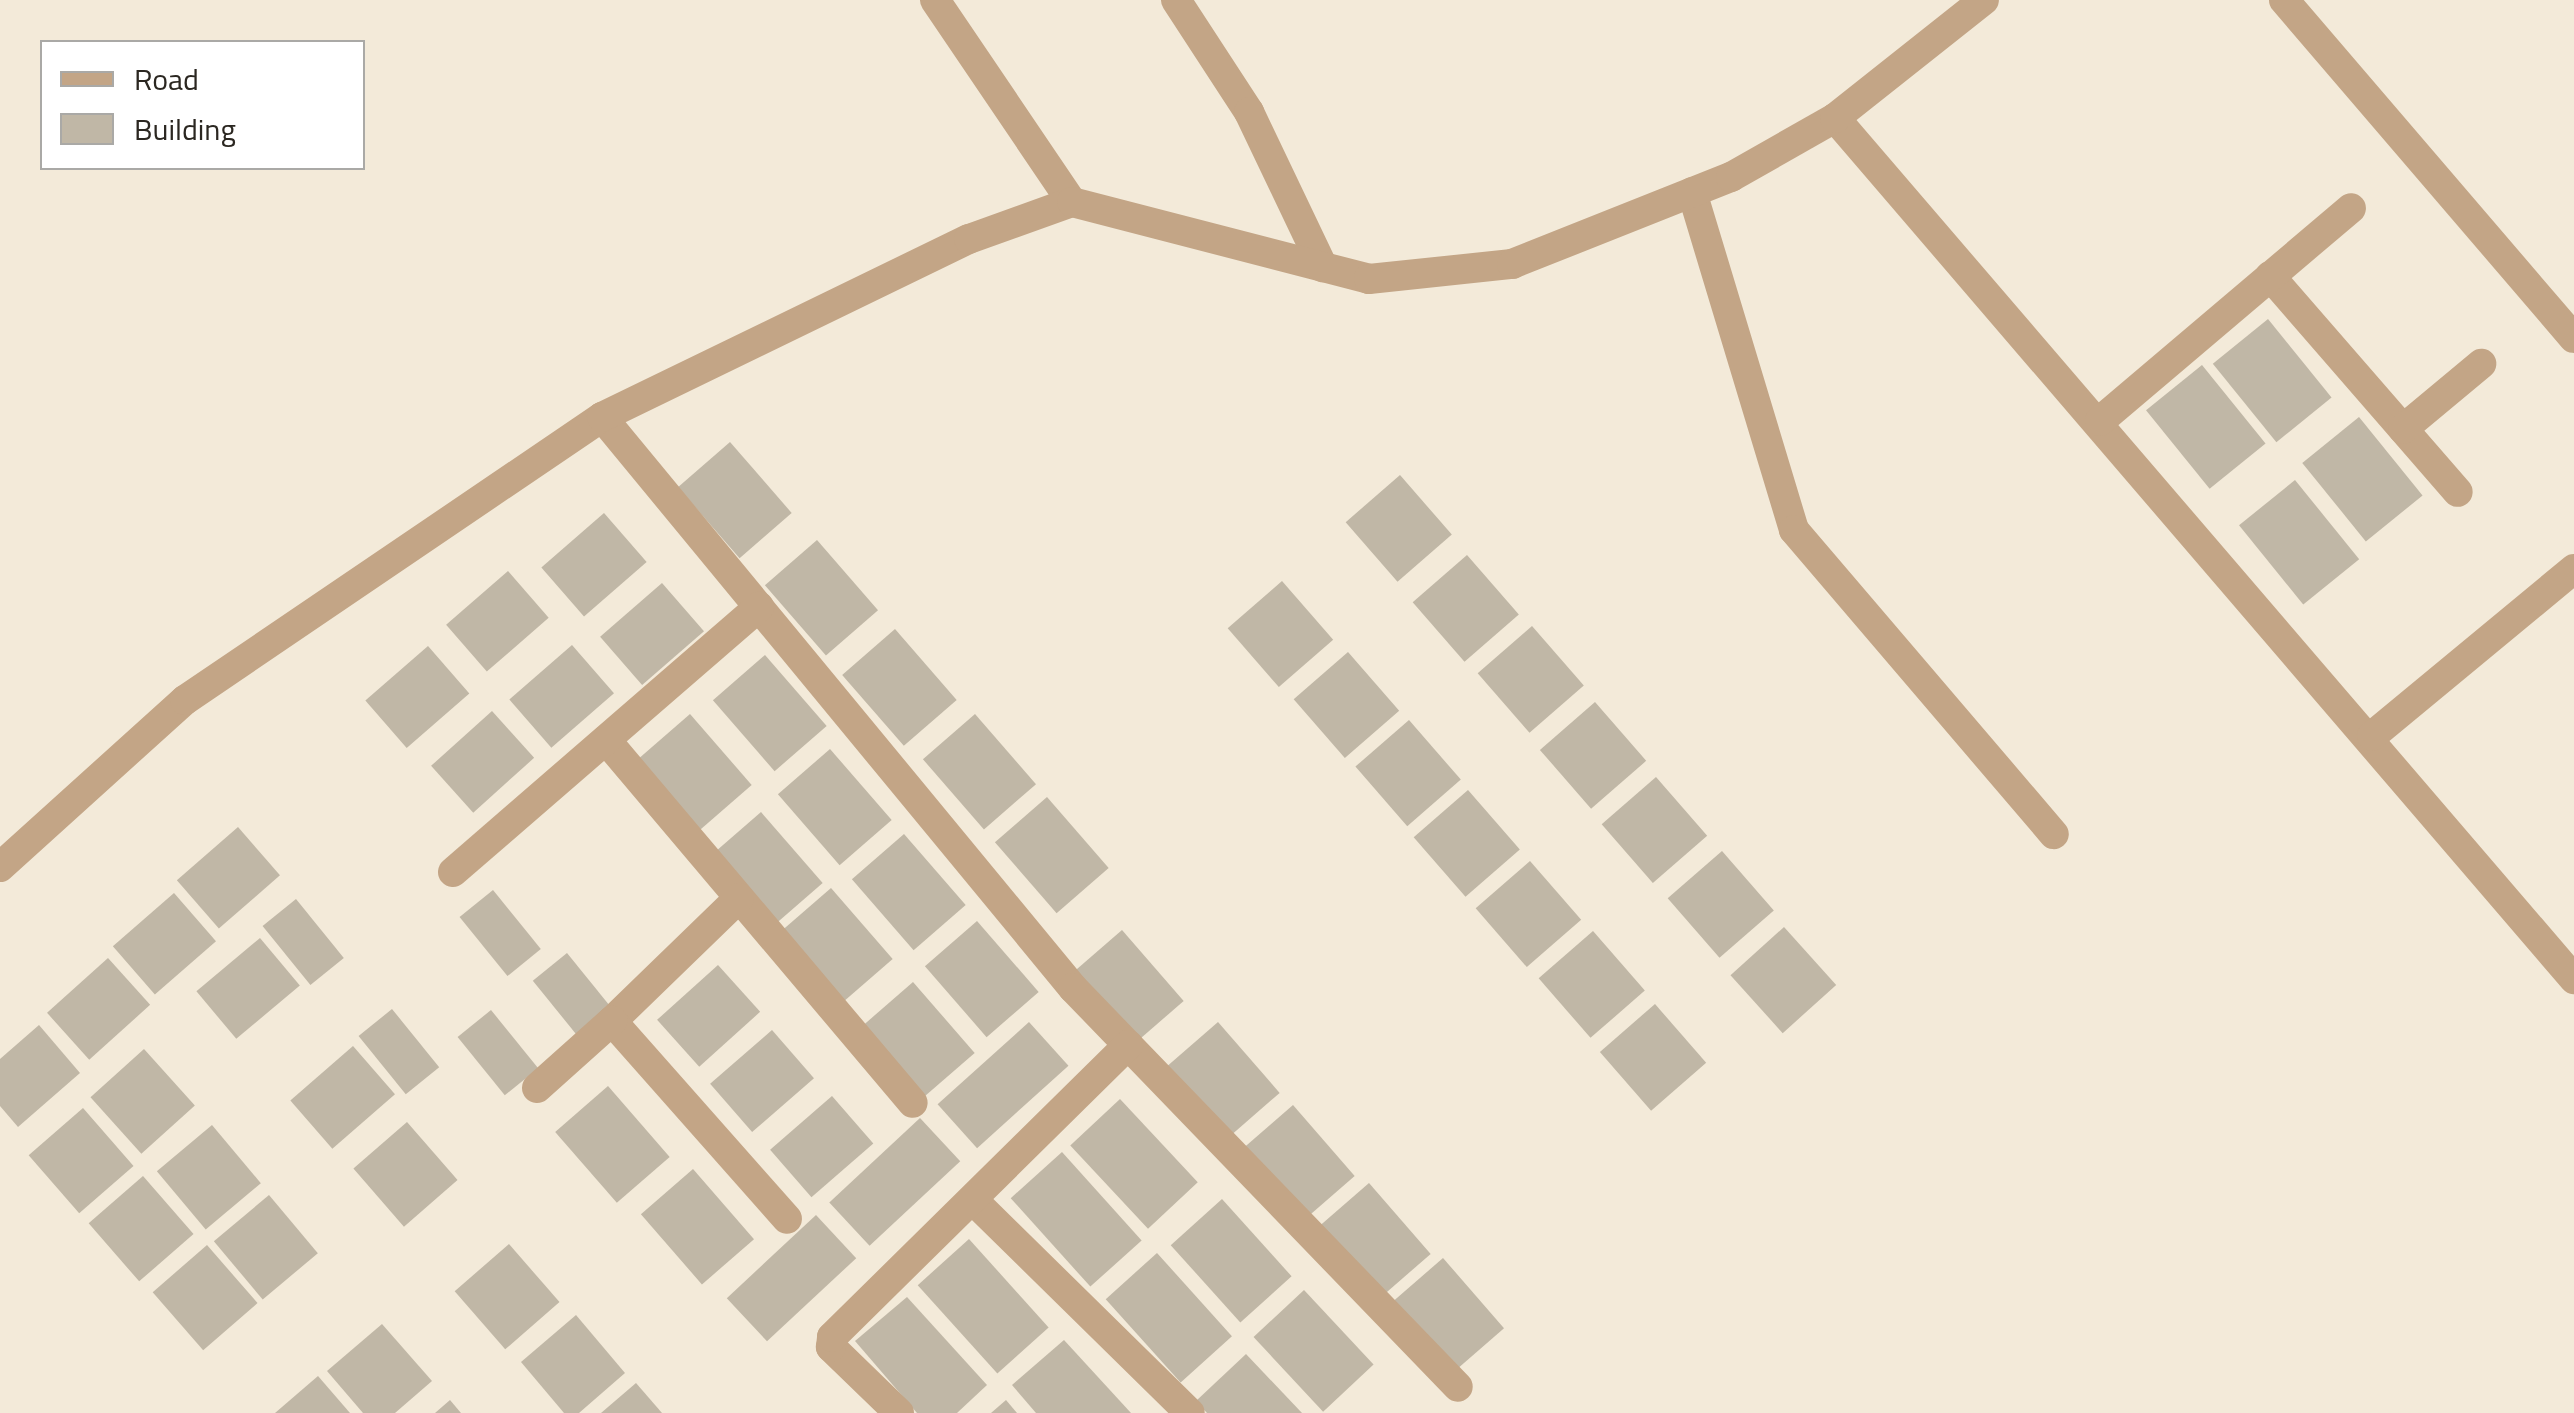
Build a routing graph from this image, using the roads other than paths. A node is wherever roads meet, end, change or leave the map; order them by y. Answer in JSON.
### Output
{"nodes":[{"id":1,"x":934,"y":0,"type":"edge"},
{"id":2,"x":1176,"y":0,"type":"edge"},
{"id":3,"x":1984,"y":0,"type":"edge"},
{"id":4,"x":2284,"y":0,"type":"edge"},
{"id":5,"x":1835,"y":118,"type":"junction"},
{"id":6,"x":1692,"y":192,"type":"junction"},
{"id":7,"x":1072,"y":202,"type":"junction"},
{"id":8,"x":2351,"y":208,"type":"dead end"},
{"id":9,"x":1324,"y":267,"type":"junction"},
{"id":10,"x":2270,"y":276,"type":"junction"},
{"id":11,"x":2574,"y":338,"type":"edge"},
{"id":12,"x":2481,"y":364,"type":"dead end"},
{"id":13,"x":602,"y":417,"type":"junction"},
{"id":14,"x":2100,"y":422,"type":"junction"},
{"id":15,"x":2403,"y":429,"type":"junction"},
{"id":16,"x":2458,"y":492,"type":"dead end"},
{"id":17,"x":2574,"y":568,"type":"edge"},
{"id":18,"x":759,"y":607,"type":"junction"},
{"id":19,"x":2372,"y":736,"type":"junction"},
{"id":20,"x":606,"y":740,"type":"junction"},
{"id":21,"x":2054,"y":834,"type":"dead end"},
{"id":22,"x":0,"y":867,"type":"edge"},
{"id":23,"x":454,"y":872,"type":"dead end"},
{"id":24,"x":739,"y":898,"type":"junction"},
{"id":25,"x":2574,"y":979,"type":"edge"},
{"id":26,"x":612,"y":1021,"type":"junction"},
{"id":27,"x":1128,"y":1045,"type":"junction"},
{"id":28,"x":537,"y":1088,"type":"dead end"},
{"id":29,"x":913,"y":1104,"type":"dead end"},
{"id":30,"x":975,"y":1202,"type":"junction"},
{"id":31,"x":787,"y":1219,"type":"dead end"},
{"id":32,"x":1458,"y":1387,"type":"dead end"},
{"id":33,"x":899,"y":1413,"type":"edge"},
{"id":34,"x":1190,"y":1413,"type":"edge"}],
"edges":[{"from":1,"to":7,"type":"street"},
{"from":2,"to":9,"type":"street"},
{"from":3,"to":5,"type":"street"},
{"from":4,"to":11,"type":"street"},
{"from":5,"to":6,"type":"street"},
{"from":5,"to":14,"type":"street"},
{"from":6,"to":9,"type":"street"},
{"from":6,"to":21,"type":"street"},
{"from":7,"to":9,"type":"street"},
{"from":7,"to":13,"type":"street"},
{"from":8,"to":10,"type":"street"},
{"from":10,"to":14,"type":"street"},
{"from":10,"to":15,"type":"street"},
{"from":12,"to":15,"type":"street"},
{"from":13,"to":18,"type":"street"},
{"from":13,"to":22,"type":"street"},
{"from":14,"to":19,"type":"street"},
{"from":15,"to":16,"type":"street"},
{"from":17,"to":19,"type":"street"},
{"from":18,"to":20,"type":"street"},
{"from":18,"to":27,"type":"street"},
{"from":19,"to":25,"type":"street"},
{"from":20,"to":23,"type":"street"},
{"from":20,"to":24,"type":"street"},
{"from":24,"to":26,"type":"street"},
{"from":24,"to":29,"type":"street"},
{"from":26,"to":28,"type":"street"},
{"from":26,"to":31,"type":"street"},
{"from":27,"to":30,"type":"street"},
{"from":27,"to":32,"type":"street"},
{"from":30,"to":33,"type":"street"},
{"from":30,"to":34,"type":"street"}]}
